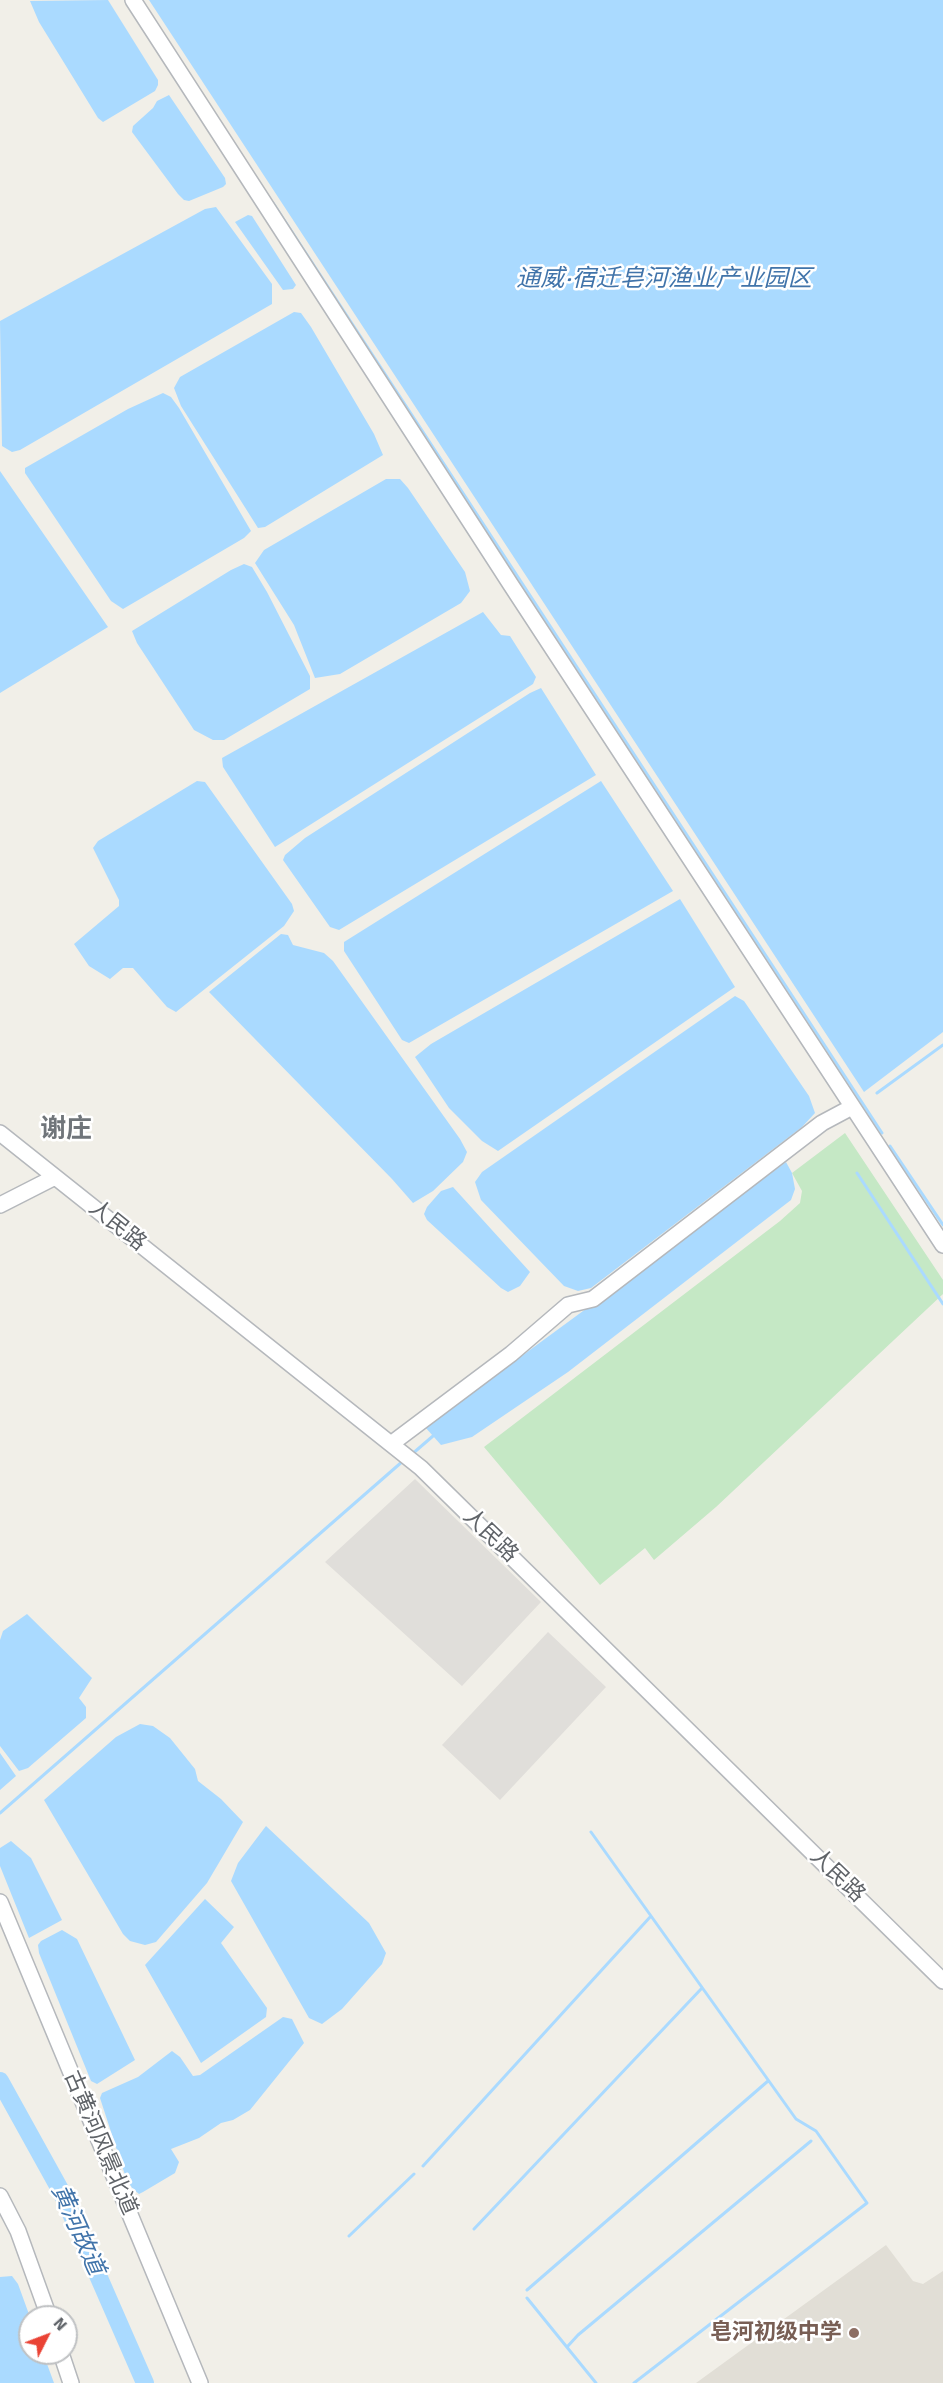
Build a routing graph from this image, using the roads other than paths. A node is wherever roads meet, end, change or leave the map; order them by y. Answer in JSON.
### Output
{"nodes":[{"id":1,"x":133,"y":0,"type":"edge"},
{"id":2,"x":852,"y":1107,"type":"junction"},
{"id":3,"x":0,"y":1133,"type":"edge"},
{"id":4,"x":55,"y":1177,"type":"junction"},
{"id":5,"x":0,"y":1205,"type":"edge"},
{"id":6,"x":943,"y":1245,"type":"edge"},
{"id":7,"x":391,"y":1444,"type":"junction"},
{"id":8,"x":0,"y":1902,"type":"edge"},
{"id":9,"x":943,"y":1981,"type":"edge"},
{"id":10,"x":0,"y":2196,"type":"edge"},
{"id":11,"x":45,"y":2305,"type":"edge"},
{"id":12,"x":65,"y":2365,"type":"edge"},
{"id":13,"x":71,"y":2383,"type":"edge"},
{"id":14,"x":200,"y":2383,"type":"edge"}],
"edges":[{"from":1,"to":2,"type":"street"},
{"from":2,"to":6,"type":"street"},
{"from":2,"to":7,"type":"street"},
{"from":3,"to":4,"type":"street","name":"人民路"},
{"from":4,"to":5,"type":"street"},
{"from":4,"to":7,"type":"street","name":"人民路"},
{"from":7,"to":9,"type":"street","name":"人民路"},
{"from":8,"to":14,"type":"street","name":"古黄河风景北道"},
{"from":10,"to":11,"type":"street"},
{"from":12,"to":13,"type":"street"}]}
